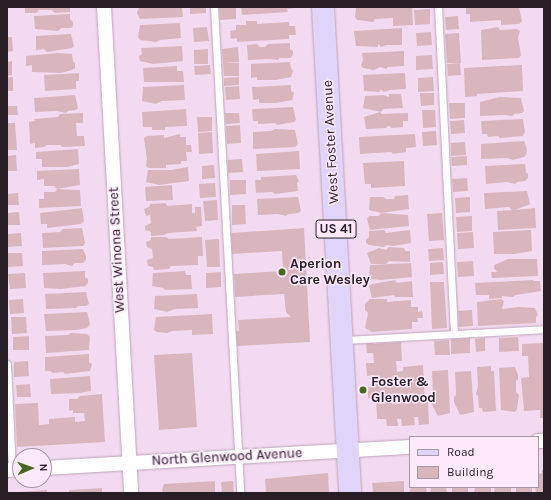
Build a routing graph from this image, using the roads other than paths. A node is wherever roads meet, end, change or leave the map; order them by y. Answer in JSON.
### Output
{"nodes":[{"id":1,"x":104,"y":7,"type":"edge"},
{"id":2,"x":214,"y":7,"type":"edge"},
{"id":3,"x":323,"y":7,"type":"edge"},
{"id":4,"x":438,"y":7,"type":"edge"},
{"id":5,"x":544,"y":329,"type":"edge"},
{"id":6,"x":454,"y":334,"type":"junction"},
{"id":7,"x":342,"y":340,"type":"junction"},
{"id":8,"x":7,"y":364,"type":"edge"},
{"id":9,"x":409,"y":447,"type":"edge"},
{"id":10,"x":348,"y":451,"type":"junction"},
{"id":11,"x":12,"y":452,"type":"edge"},
{"id":12,"x":238,"y":457,"type":"junction"},
{"id":13,"x":129,"y":463,"type":"junction"},
{"id":14,"x":52,"y":468,"type":"edge"},
{"id":15,"x":131,"y":493,"type":"edge"},
{"id":16,"x":240,"y":493,"type":"edge"},
{"id":17,"x":350,"y":493,"type":"edge"}],
"edges":[{"from":1,"to":13,"type":"street","name":"West Winona Street"},
{"from":2,"to":12,"type":"lane"},
{"from":3,"to":7,"type":"main road","name":"West Foster Avenue","number":"US 41"},
{"from":4,"to":6,"type":"lane"},
{"from":5,"to":6,"type":"lane"},
{"from":6,"to":7,"type":"lane"},
{"from":7,"to":10,"type":"main road","name":"West Foster Avenue","number":"US 41"},
{"from":8,"to":11,"type":"lane"},
{"from":9,"to":10,"type":"street","name":"North Glenwood Avenue"},
{"from":10,"to":12,"type":"street","name":"North Glenwood Avenue"},
{"from":10,"to":17,"type":"main road","name":"West Foster Avenue","number":"US 41"},
{"from":12,"to":13,"type":"street","name":"North Glenwood Avenue"},
{"from":12,"to":16,"type":"lane"},
{"from":13,"to":14,"type":"street","name":"North Glenwood Avenue"},
{"from":13,"to":15,"type":"street","name":"West Winona Street"}]}
